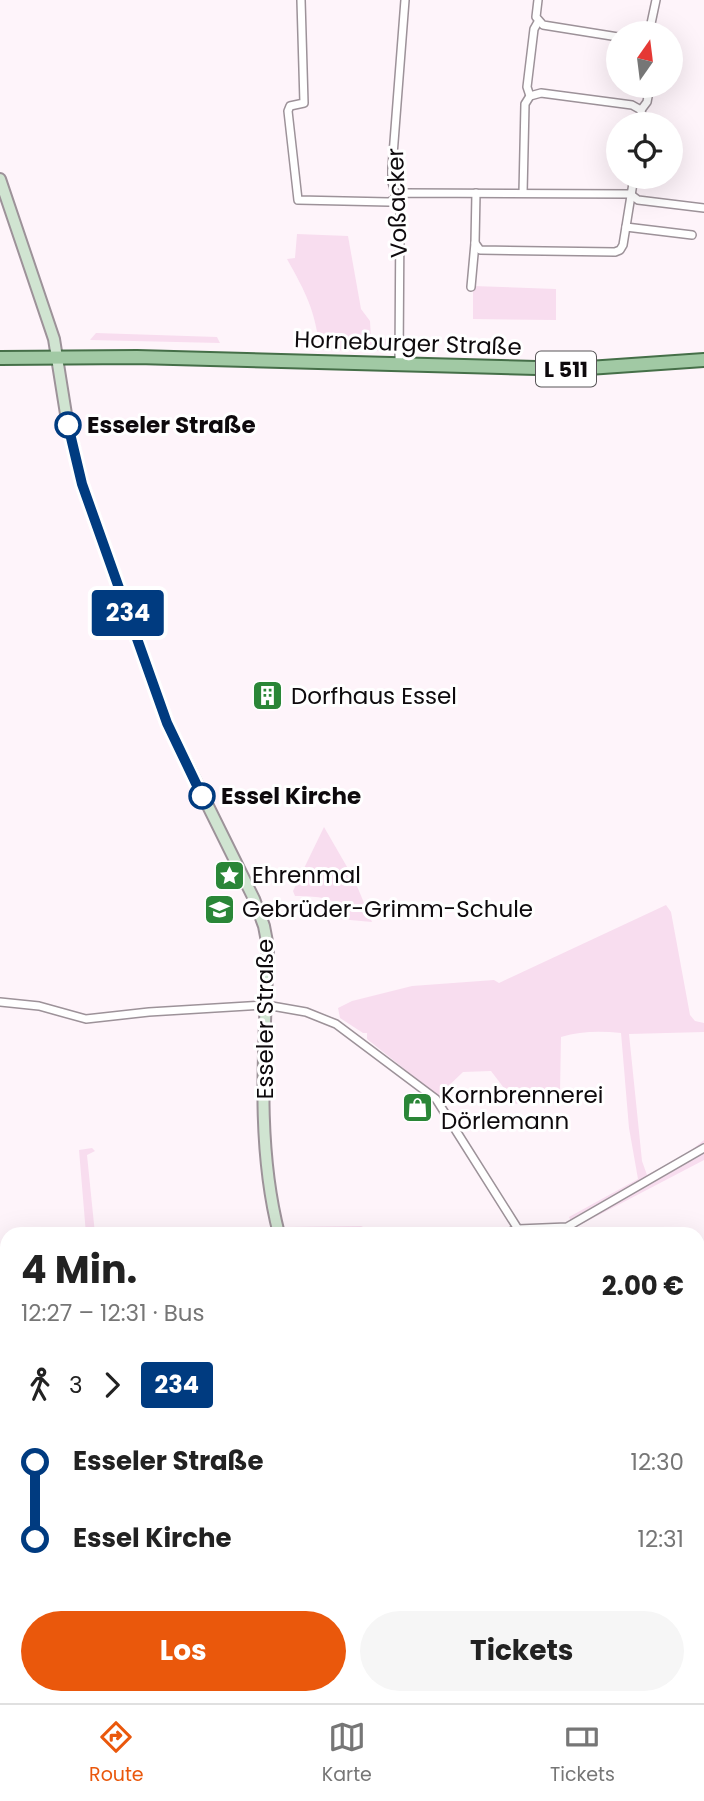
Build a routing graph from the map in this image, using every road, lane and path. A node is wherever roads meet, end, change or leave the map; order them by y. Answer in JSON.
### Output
{"nodes":[{"id":1,"x":301,"y":0,"type":"edge"},
{"id":2,"x":405,"y":0,"type":"edge"},
{"id":3,"x":538,"y":0,"type":"edge"},
{"id":4,"x":656,"y":0,"type":"edge"},
{"id":5,"x":652,"y":21,"type":"edge"},
{"id":6,"x":538,"y":22,"type":"junction"},
{"id":7,"x":606,"y":35,"type":"edge"},
{"id":8,"x":530,"y":96,"type":"junction"},
{"id":9,"x":648,"y":98,"type":"edge"},
{"id":10,"x":641,"y":110,"type":"joint"},
{"id":11,"x":0,"y":179,"type":"edge"},
{"id":12,"x":631,"y":189,"type":"edge"},
{"id":13,"x":476,"y":193,"type":"junction"},
{"id":14,"x":523,"y":193,"type":"junction"},
{"id":15,"x":630,"y":194,"type":"junction"},
{"id":16,"x":397,"y":195,"type":"junction"},
{"id":17,"x":704,"y":208,"type":"edge"},
{"id":18,"x":626,"y":227,"type":"junction"},
{"id":19,"x":692,"y":235,"type":"dead end"},
{"id":20,"x":475,"y":243,"type":"junction"},
{"id":21,"x":471,"y":286,"type":"dead end"},
{"id":22,"x":58,"y":356,"type":"junction"},
{"id":23,"x":0,"y":358,"type":"edge"},
{"id":24,"x":704,"y":360,"type":"edge"},
{"id":25,"x":399,"y":364,"type":"junction"},
{"id":26,"x":0,"y":1002,"type":"edge"},
{"id":27,"x":266,"y":1005,"type":"junction"},
{"id":28,"x":704,"y":1148,"type":"edge"},
{"id":29,"x":277,"y":1227,"type":"edge"},
{"id":30,"x":518,"y":1227,"type":"edge"},
{"id":31,"x":567,"y":1227,"type":"edge"}],
"edges":[{"from":1,"to":16,"type":"street"},
{"from":2,"to":16,"type":"street","name":"Voßacker"},
{"from":3,"to":6,"type":"street"},
{"from":4,"to":5,"type":"street"},
{"from":6,"to":7,"type":"street"},
{"from":6,"to":8,"type":"street"},
{"from":8,"to":10,"type":"street"},
{"from":8,"to":14,"type":"street"},
{"from":9,"to":10,"type":"street"},
{"from":11,"to":22,"type":"main road","name":"Esseler Straße"},
{"from":12,"to":15,"type":"street"},
{"from":13,"to":14,"type":"street"},
{"from":13,"to":16,"type":"street"},
{"from":13,"to":20,"type":"street"},
{"from":14,"to":15,"type":"street"},
{"from":15,"to":17,"type":"street"},
{"from":15,"to":18,"type":"street"},
{"from":16,"to":25,"type":"street","name":"Voßacker"},
{"from":18,"to":19,"type":"street"},
{"from":18,"to":20,"type":"street"},
{"from":20,"to":21,"type":"street"},
{"from":22,"to":23,"type":"main road","number":"L 511"},
{"from":22,"to":25,"type":"main road","name":"Horneburger Straße","number":"L 511"},
{"from":22,"to":27,"type":"main road","name":"Esseler Straße"},
{"from":24,"to":25,"type":"main road","name":"Horneburger Straße","number":"L 511"},
{"from":26,"to":27,"type":"street"},
{"from":27,"to":29,"type":"main road","name":"Esseler Straße"},
{"from":27,"to":30,"type":"street"},
{"from":28,"to":31,"type":"street"}]}
